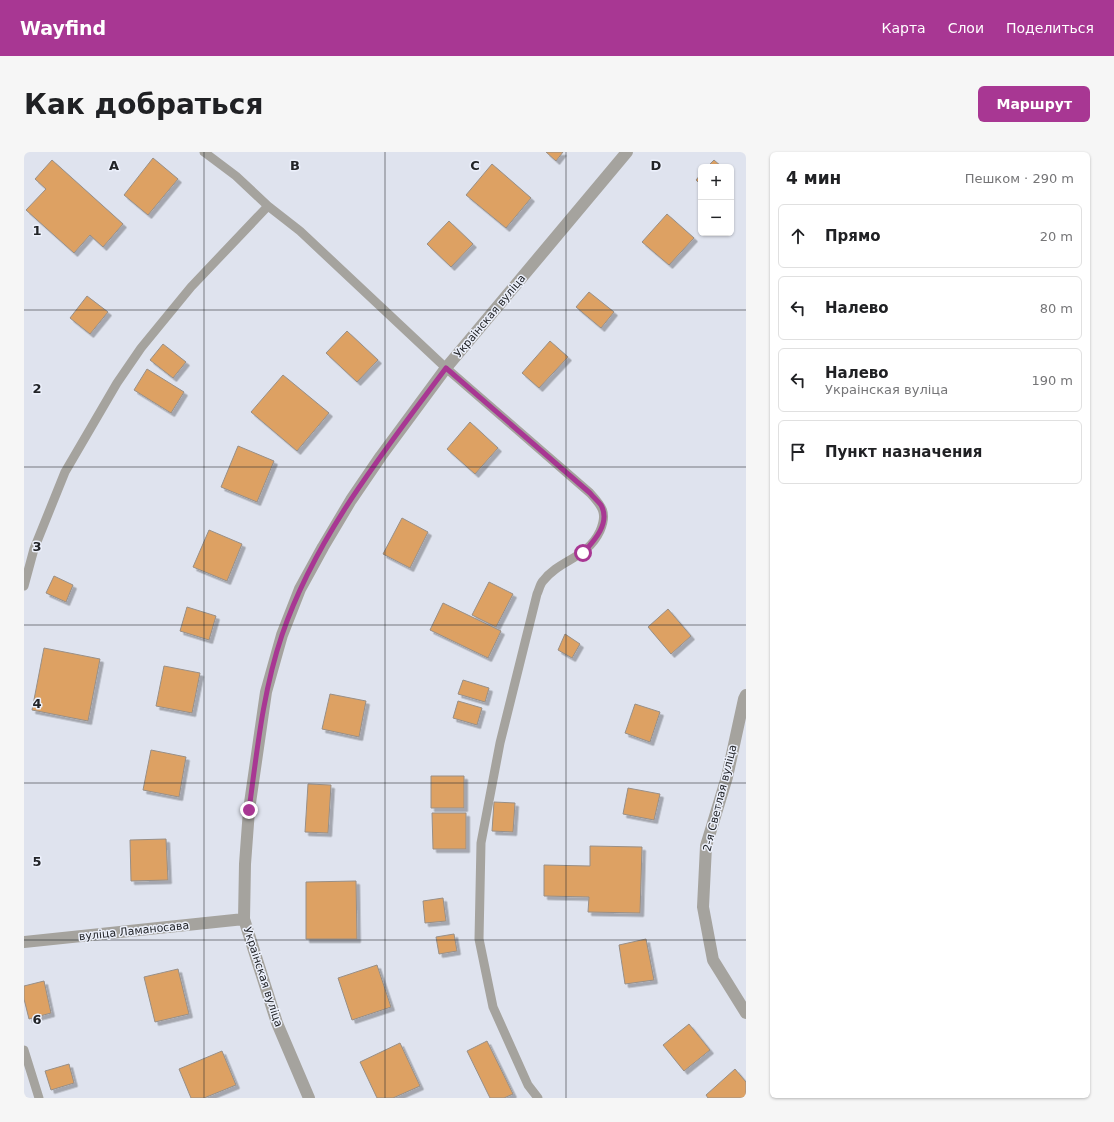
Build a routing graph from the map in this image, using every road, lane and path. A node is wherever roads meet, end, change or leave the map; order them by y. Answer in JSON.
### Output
{"nodes":[{"id":1,"x":204,"y":152,"type":"edge"},
{"id":2,"x":627,"y":152,"type":"edge"},
{"id":3,"x":268,"y":206,"type":"junction"},
{"id":4,"x":446,"y":368,"type":"junction"},
{"id":5,"x":24,"y":586,"type":"edge"},
{"id":6,"x":746,"y":695,"type":"edge"},
{"id":7,"x":244,"y":920,"type":"junction"},
{"id":8,"x":24,"y":942,"type":"edge"},
{"id":9,"x":746,"y":1013,"type":"edge"},
{"id":10,"x":24,"y":1050,"type":"edge"},
{"id":11,"x":39,"y":1098,"type":"edge"},
{"id":12,"x":309,"y":1098,"type":"edge"},
{"id":13,"x":538,"y":1098,"type":"edge"}],
"edges":[{"from":1,"to":3,"type":"lane"},
{"from":2,"to":4,"type":"street","name":"Украінская вуліца"},
{"from":3,"to":4,"type":"lane"},
{"from":3,"to":5,"type":"lane"},
{"from":4,"to":7,"type":"street","name":"Украінская вуліца"},
{"from":4,"to":13,"type":"lane"},
{"from":6,"to":9,"type":"street","name":"2-я Светлая вуліца"},
{"from":7,"to":8,"type":"street","name":"вуліца Ламаносава"},
{"from":7,"to":12,"type":"street","name":"Украінская вуліца"},
{"from":10,"to":11,"type":"lane"}]}
